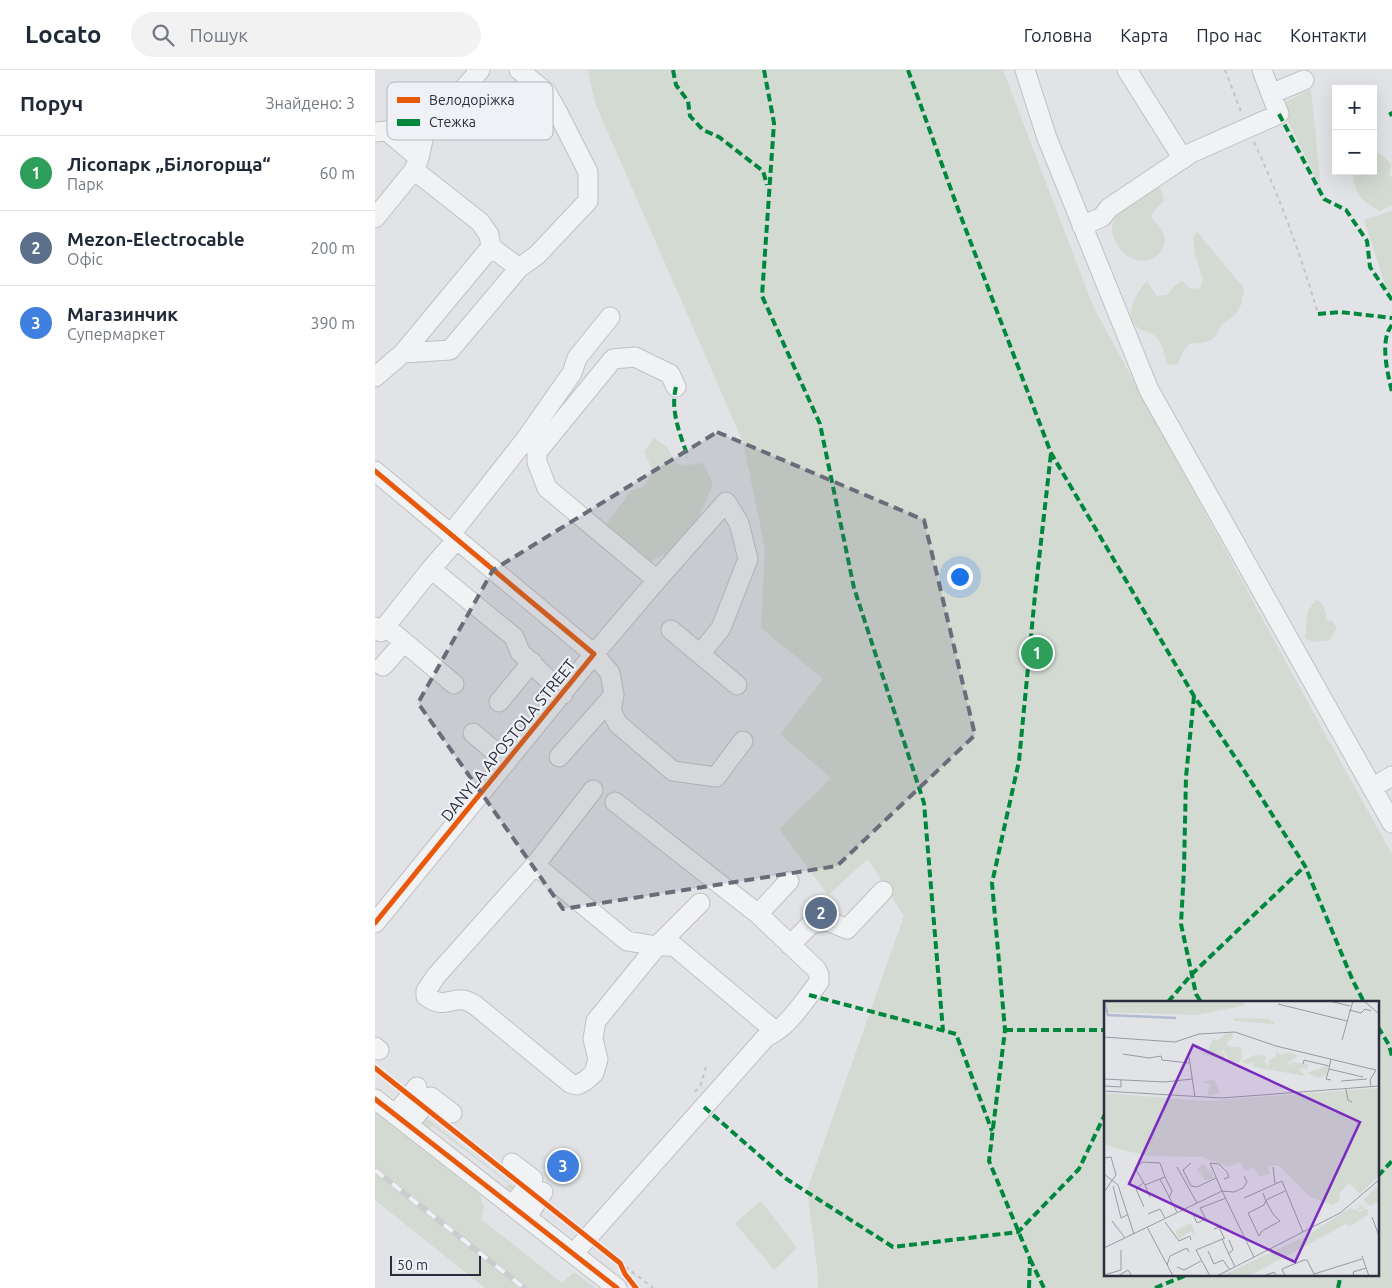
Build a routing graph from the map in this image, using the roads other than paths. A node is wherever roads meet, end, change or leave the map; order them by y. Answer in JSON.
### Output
{"nodes":[{"id":1,"x":480,"y":70,"type":"edge"},
{"id":2,"x":519,"y":70,"type":"edge"},
{"id":3,"x":1025,"y":70,"type":"edge"},
{"id":4,"x":1127,"y":70,"type":"edge"},
{"id":5,"x":1262,"y":70,"type":"edge"},
{"id":6,"x":1304,"y":80,"type":"dead end"},
{"id":7,"x":470,"y":82,"type":"edge"},
{"id":8,"x":534,"y":82,"type":"edge"},
{"id":9,"x":1271,"y":94,"type":"junction"},
{"id":10,"x":553,"y":104,"type":"edge"},
{"id":11,"x":395,"y":140,"type":"edge"},
{"id":12,"x":423,"y":140,"type":"edge"},
{"id":13,"x":1183,"y":159,"type":"junction"},
{"id":14,"x":417,"y":164,"type":"junction"},
{"id":15,"x":375,"y":218,"type":"edge"},
{"id":16,"x":1082,"y":226,"type":"junction"},
{"id":17,"x":491,"y":247,"type":"junction"},
{"id":18,"x":519,"y":268,"type":"junction"},
{"id":19,"x":610,"y":317,"type":"dead end"},
{"id":20,"x":403,"y":353,"type":"junction"},
{"id":21,"x":375,"y":377,"type":"edge"},
{"id":22,"x":676,"y":387,"type":"dead end"},
{"id":23,"x":375,"y":471,"type":"edge"},
{"id":24,"x":454,"y":536,"type":"junction"},
{"id":25,"x":431,"y":568,"type":"junction"},
{"id":26,"x":657,"y":580,"type":"junction"},
{"id":27,"x":380,"y":627,"type":"edge"},
{"id":28,"x":671,"y":630,"type":"dead end"},
{"id":29,"x":404,"y":642,"type":"junction"},
{"id":30,"x":594,"y":654,"type":"junction"},
{"id":31,"x":700,"y":654,"type":"junction"},
{"id":32,"x":532,"y":662,"type":"junction"},
{"id":33,"x":383,"y":666,"type":"dead end"},
{"id":34,"x":454,"y":684,"type":"dead end"},
{"id":35,"x":737,"y":685,"type":"dead end"},
{"id":36,"x":563,"y":694,"type":"junction"},
{"id":37,"x":613,"y":695,"type":"junction"},
{"id":38,"x":499,"y":702,"type":"dead end"},
{"id":39,"x":473,"y":733,"type":"dead end"},
{"id":40,"x":743,"y":742,"type":"dead end"},
{"id":41,"x":559,"y":757,"type":"dead end"},
{"id":42,"x":507,"y":762,"type":"junction"},
{"id":43,"x":1392,"y":776,"type":"edge"},
{"id":44,"x":1372,"y":788,"type":"junction"},
{"id":45,"x":593,"y":790,"type":"dead end"},
{"id":46,"x":615,"y":802,"type":"dead end"},
{"id":47,"x":1392,"y":823,"type":"edge"},
{"id":48,"x":535,"y":865,"type":"junction"},
{"id":49,"x":789,"y":881,"type":"dead end"},
{"id":50,"x":883,"y":891,"type":"dead end"},
{"id":51,"x":700,"y":903,"type":"dead end"},
{"id":52,"x":758,"y":914,"type":"junction"},
{"id":53,"x":375,"y":923,"type":"edge"},
{"id":54,"x":790,"y":945,"type":"junction"},
{"id":55,"x":657,"y":946,"type":"junction"},
{"id":56,"x":774,"y":1030,"type":"junction"},
{"id":57,"x":410,"y":1092,"type":"road end"},
{"id":58,"x":375,"y":1099,"type":"edge"},
{"id":59,"x":448,"y":1119,"type":"road end"},
{"id":60,"x":401,"y":1120,"type":"junction"},
{"id":61,"x":505,"y":1164,"type":"road end"},
{"id":62,"x":543,"y":1198,"type":"road end"},
{"id":63,"x":520,"y":1212,"type":"junction"},
{"id":64,"x":573,"y":1253,"type":"junction"},
{"id":65,"x":621,"y":1281,"type":"edge"}],
"edges":[{"from":1,"to":7,"type":"street"},
{"from":2,"to":8,"type":"street"},
{"from":3,"to":16,"type":"street"},
{"from":4,"to":13,"type":"street"},
{"from":5,"to":9,"type":"street"},
{"from":6,"to":9,"type":"street"},
{"from":9,"to":13,"type":"street"},
{"from":10,"to":18,"type":"street"},
{"from":11,"to":14,"type":"street"},
{"from":12,"to":14,"type":"street"},
{"from":13,"to":16,"type":"street"},
{"from":14,"to":15,"type":"street"},
{"from":14,"to":17,"type":"street"},
{"from":16,"to":44,"type":"street"},
{"from":17,"to":18,"type":"street"},
{"from":17,"to":20,"type":"street"},
{"from":18,"to":20,"type":"street"},
{"from":19,"to":24,"type":"street"},
{"from":20,"to":21,"type":"street"},
{"from":22,"to":26,"type":"street"},
{"from":23,"to":24,"type":"street","name":"DANYLA APOSTOLA STREET"},
{"from":24,"to":25,"type":"street"},
{"from":24,"to":30,"type":"street","name":"DANYLA APOSTOLA STREET"},
{"from":25,"to":27,"type":"street"},
{"from":25,"to":32,"type":"street"},
{"from":26,"to":30,"type":"street"},
{"from":26,"to":31,"type":"street"},
{"from":27,"to":29,"type":"street"},
{"from":28,"to":31,"type":"street"},
{"from":29,"to":33,"type":"street"},
{"from":29,"to":34,"type":"street"},
{"from":30,"to":36,"type":"street","name":"DANYLA APOSTOLA STREET"},
{"from":30,"to":37,"type":"street"},
{"from":31,"to":35,"type":"street"},
{"from":32,"to":36,"type":"street"},
{"from":32,"to":38,"type":"street"},
{"from":36,"to":42,"type":"street","name":"DANYLA APOSTOLA STREET"},
{"from":37,"to":40,"type":"street"},
{"from":37,"to":41,"type":"street"},
{"from":39,"to":42,"type":"street"},
{"from":42,"to":53,"type":"street","name":"DANYLA APOSTOLA STREET"},
{"from":43,"to":44,"type":"street"},
{"from":44,"to":47,"type":"street"},
{"from":45,"to":48,"type":"street"},
{"from":46,"to":52,"type":"street"},
{"from":48,"to":55,"type":"street"},
{"from":48,"to":55,"type":"street"},
{"from":49,"to":52,"type":"street"},
{"from":50,"to":54,"type":"street"},
{"from":51,"to":55,"type":"street"},
{"from":52,"to":54,"type":"street"},
{"from":54,"to":56,"type":"street"},
{"from":55,"to":56,"type":"street"},
{"from":56,"to":64,"type":"street"},
{"from":57,"to":60,"type":"street"},
{"from":58,"to":60,"type":"street"},
{"from":59,"to":60,"type":"street"},
{"from":60,"to":63,"type":"street"},
{"from":61,"to":63,"type":"street"},
{"from":62,"to":63,"type":"street"},
{"from":63,"to":64,"type":"street"},
{"from":64,"to":65,"type":"street"}]}
